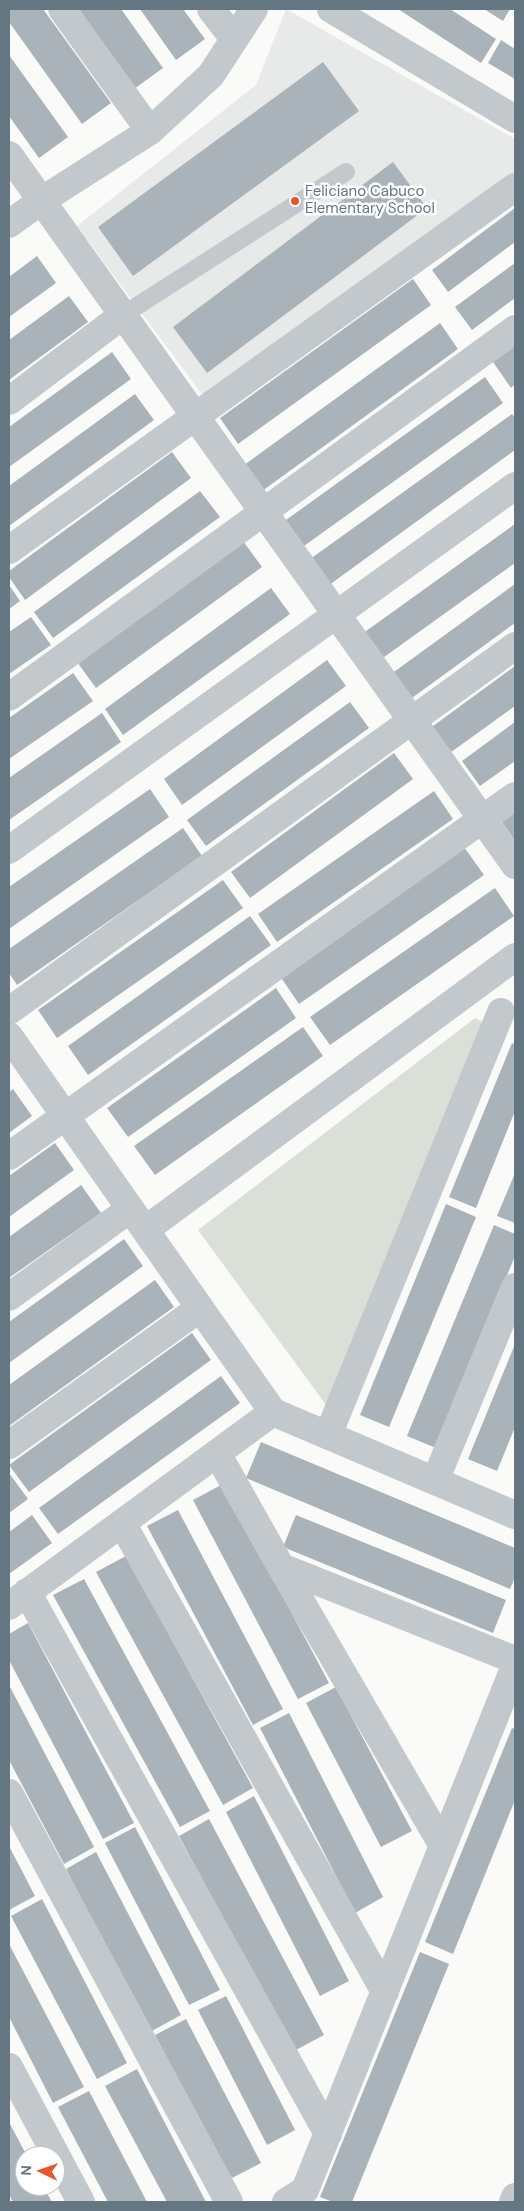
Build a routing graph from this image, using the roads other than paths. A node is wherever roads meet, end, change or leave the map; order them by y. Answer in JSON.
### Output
{"nodes":[{"id":1,"x":62,"y":9,"type":"edge"},
{"id":2,"x":210,"y":9,"type":"edge"},
{"id":3,"x":254,"y":9,"type":"edge"},
{"id":4,"x":331,"y":9,"type":"edge"},
{"id":5,"x":234,"y":39,"type":"junction"},
{"id":6,"x":515,"y":119,"type":"edge"},
{"id":7,"x":150,"y":131,"type":"junction"},
{"id":8,"x":9,"y":155,"type":"edge"},
{"id":9,"x":346,"y":172,"type":"dead end"},
{"id":10,"x":515,"y":187,"type":"edge"},
{"id":11,"x":41,"y":200,"type":"junction"},
{"id":12,"x":9,"y":224,"type":"edge"},
{"id":13,"x":123,"y":315,"type":"junction"},
{"id":14,"x":515,"y":329,"type":"edge"},
{"id":15,"x":9,"y":401,"type":"edge"},
{"id":16,"x":194,"y":416,"type":"junction"},
{"id":17,"x":515,"y":486,"type":"edge"},
{"id":18,"x":263,"y":512,"type":"junction"},
{"id":19,"x":9,"y":550,"type":"edge"},
{"id":20,"x":337,"y":615,"type":"junction"},
{"id":21,"x":515,"y":646,"type":"edge"},
{"id":22,"x":9,"y":697,"type":"edge"},
{"id":23,"x":412,"y":720,"type":"junction"},
{"id":24,"x":515,"y":796,"type":"edge"},
{"id":25,"x":483,"y":819,"type":"junction"},
{"id":26,"x":9,"y":850,"type":"edge"},
{"id":27,"x":515,"y":865,"type":"edge"},
{"id":28,"x":515,"y":956,"type":"edge"},
{"id":29,"x":462,"y":997,"type":"junction"},
{"id":30,"x":9,"y":1011,"type":"edge"},
{"id":31,"x":508,"y":1015,"type":"edge"},
{"id":32,"x":9,"y":1036,"type":"edge"},
{"id":33,"x":64,"y":1115,"type":"junction"},
{"id":34,"x":9,"y":1156,"type":"edge"},
{"id":35,"x":138,"y":1220,"type":"junction"},
{"id":36,"x":515,"y":1287,"type":"edge"},
{"id":37,"x":9,"y":1297,"type":"edge"},
{"id":38,"x":200,"y":1308,"type":"junction"},
{"id":39,"x":273,"y":1412,"type":"junction"},
{"id":40,"x":328,"y":1435,"type":"junction"},
{"id":41,"x":9,"y":1445,"type":"edge"},
{"id":42,"x":217,"y":1453,"type":"junction"},
{"id":43,"x":435,"y":1481,"type":"junction"},
{"id":44,"x":515,"y":1515,"type":"edge"},
{"id":45,"x":122,"y":1523,"type":"junction"},
{"id":46,"x":280,"y":1567,"type":"junction"},
{"id":47,"x":18,"y":1599,"type":"edge"},
{"id":48,"x":515,"y":1660,"type":"edge"},
{"id":49,"x":515,"y":1666,"type":"edge"},
{"id":50,"x":9,"y":1793,"type":"edge"},
{"id":51,"x":443,"y":1846,"type":"junction"},
{"id":52,"x":384,"y":1992,"type":"junction"},
{"id":53,"x":9,"y":2067,"type":"edge"},
{"id":54,"x":328,"y":2134,"type":"junction"},
{"id":55,"x":515,"y":2197,"type":"edge"},
{"id":56,"x":81,"y":2202,"type":"edge"},
{"id":57,"x":229,"y":2202,"type":"edge"},
{"id":58,"x":286,"y":2202,"type":"edge"},
{"id":59,"x":513,"y":2202,"type":"edge"}],
"edges":[{"from":1,"to":7,"type":"street"},
{"from":2,"to":5,"type":"street"},
{"from":3,"to":5,"type":"street"},
{"from":4,"to":6,"type":"street"},
{"from":5,"to":7,"type":"street"},
{"from":7,"to":11,"type":"street"},
{"from":8,"to":11,"type":"street"},
{"from":9,"to":13,"type":"lane"},
{"from":10,"to":16,"type":"street"},
{"from":11,"to":12,"type":"street"},
{"from":11,"to":13,"type":"street"},
{"from":13,"to":15,"type":"street"},
{"from":13,"to":16,"type":"street"},
{"from":14,"to":18,"type":"street"},
{"from":16,"to":18,"type":"street"},
{"from":16,"to":19,"type":"street"},
{"from":17,"to":20,"type":"street"},
{"from":18,"to":20,"type":"street"},
{"from":18,"to":22,"type":"street"},
{"from":20,"to":23,"type":"street"},
{"from":20,"to":26,"type":"street"},
{"from":21,"to":23,"type":"street"},
{"from":23,"to":25,"type":"street"},
{"from":23,"to":30,"type":"street"},
{"from":24,"to":25,"type":"street"},
{"from":25,"to":27,"type":"street"},
{"from":25,"to":33,"type":"street"},
{"from":28,"to":29,"type":"street"},
{"from":29,"to":31,"type":"street"},
{"from":29,"to":35,"type":"street"},
{"from":31,"to":40,"type":"street"},
{"from":32,"to":33,"type":"street"},
{"from":33,"to":34,"type":"street"},
{"from":33,"to":35,"type":"street"},
{"from":35,"to":37,"type":"street"},
{"from":35,"to":38,"type":"street"},
{"from":36,"to":43,"type":"street"},
{"from":38,"to":39,"type":"street"},
{"from":38,"to":41,"type":"street"},
{"from":39,"to":40,"type":"street"},
{"from":39,"to":42,"type":"street"},
{"from":40,"to":43,"type":"street"},
{"from":42,"to":45,"type":"street"},
{"from":42,"to":46,"type":"street"},
{"from":43,"to":44,"type":"street"},
{"from":45,"to":47,"type":"street"},
{"from":45,"to":52,"type":"street"},
{"from":46,"to":48,"type":"street"},
{"from":46,"to":51,"type":"street"},
{"from":47,"to":54,"type":"street"},
{"from":49,"to":51,"type":"street"},
{"from":50,"to":57,"type":"street"},
{"from":51,"to":52,"type":"street"},
{"from":52,"to":54,"type":"street"},
{"from":53,"to":56,"type":"street"},
{"from":54,"to":58,"type":"street"},
{"from":55,"to":59,"type":"street"}]}
